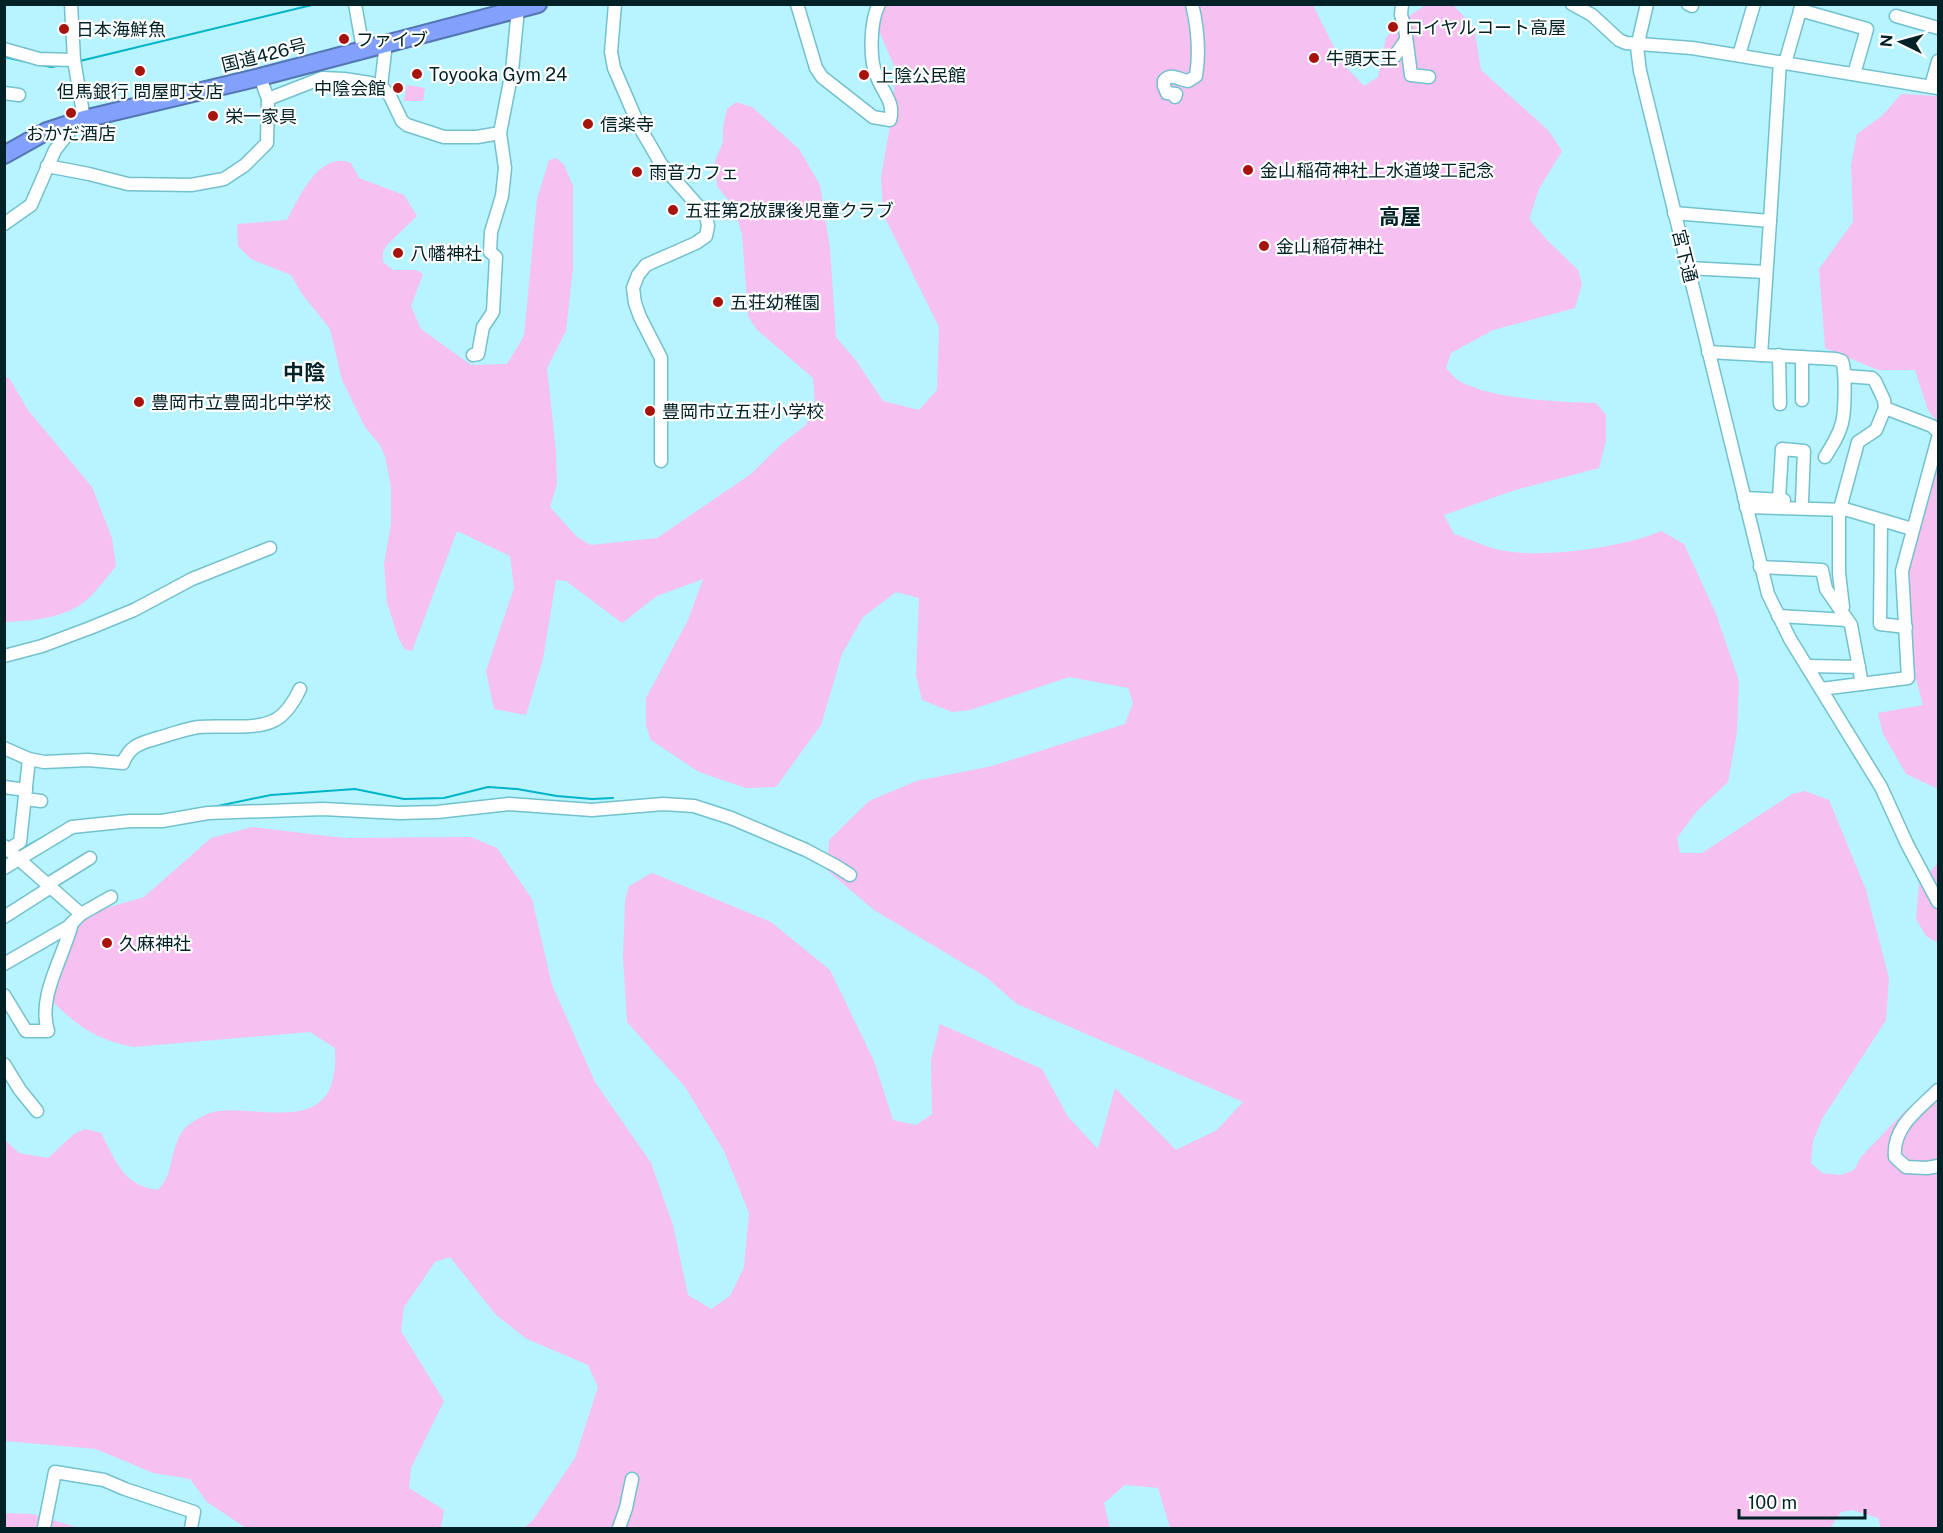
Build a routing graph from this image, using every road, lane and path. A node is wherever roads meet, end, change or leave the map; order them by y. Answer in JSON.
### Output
{"nodes":[{"id":1,"x":71,"y":4,"type":"edge"},
{"id":2,"x":355,"y":4,"type":"edge"},
{"id":3,"x":538,"y":4,"type":"edge"},
{"id":4,"x":615,"y":4,"type":"edge"},
{"id":5,"x":797,"y":4,"type":"edge"},
{"id":6,"x":879,"y":4,"type":"edge"},
{"id":7,"x":1192,"y":4,"type":"edge"},
{"id":8,"x":1402,"y":4,"type":"edge"},
{"id":9,"x":1572,"y":4,"type":"edge"},
{"id":10,"x":1647,"y":4,"type":"edge"},
{"id":11,"x":1754,"y":4,"type":"edge"},
{"id":12,"x":1801,"y":7,"type":"edge"},
{"id":13,"x":518,"y":9,"type":"junction"},
{"id":14,"x":1896,"y":16,"type":"dead end"},
{"id":15,"x":1938,"y":28,"type":"edge"},
{"id":16,"x":1406,"y":40,"type":"junction"},
{"id":17,"x":386,"y":44,"type":"junction"},
{"id":18,"x":1637,"y":44,"type":"junction"},
{"id":19,"x":4,"y":49,"type":"edge"},
{"id":20,"x":363,"y":50,"type":"junction"},
{"id":21,"x":1739,"y":55,"type":"junction"},
{"id":22,"x":1390,"y":57,"type":"dead end"},
{"id":23,"x":74,"y":60,"type":"junction"},
{"id":24,"x":1938,"y":61,"type":"edge"},
{"id":25,"x":1783,"y":63,"type":"junction"},
{"id":26,"x":1854,"y":74,"type":"junction"},
{"id":27,"x":260,"y":77,"type":"junction"},
{"id":28,"x":1429,"y":77,"type":"dead end"},
{"id":29,"x":381,"y":86,"type":"junction"},
{"id":30,"x":1935,"y":87,"type":"edge"},
{"id":31,"x":4,"y":93,"type":"edge"},
{"id":32,"x":19,"y":95,"type":"dead end"},
{"id":33,"x":1177,"y":96,"type":"dead end"},
{"id":34,"x":268,"y":99,"type":"junction"},
{"id":35,"x":81,"y":120,"type":"junction"},
{"id":36,"x":500,"y":133,"type":"junction"},
{"id":37,"x":4,"y":155,"type":"edge"},
{"id":38,"x":47,"y":166,"type":"junction"},
{"id":39,"x":1674,"y":213,"type":"junction"},
{"id":40,"x":1770,"y":221,"type":"junction"},
{"id":41,"x":4,"y":224,"type":"edge"},
{"id":42,"x":1687,"y":267,"type":"junction"},
{"id":43,"x":1766,"y":272,"type":"junction"},
{"id":44,"x":1708,"y":352,"type":"junction"},
{"id":45,"x":1761,"y":354,"type":"junction"},
{"id":46,"x":473,"y":355,"type":"dead end"},
{"id":47,"x":1779,"y":356,"type":"junction"},
{"id":48,"x":1802,"y":357,"type":"junction"},
{"id":49,"x":1845,"y":376,"type":"junction"},
{"id":50,"x":1802,"y":400,"type":"dead end"},
{"id":51,"x":1780,"y":404,"type":"dead end"},
{"id":52,"x":1885,"y":408,"type":"junction"},
{"id":53,"x":1938,"y":432,"type":"edge"},
{"id":54,"x":1938,"y":438,"type":"edge"},
{"id":55,"x":1825,"y":457,"type":"dead end"},
{"id":56,"x":661,"y":461,"type":"dead end"},
{"id":57,"x":1779,"y":500,"type":"junction"},
{"id":58,"x":1745,"y":502,"type":"junction"},
{"id":59,"x":1839,"y":509,"type":"junction"},
{"id":60,"x":1881,"y":523,"type":"dead end"},
{"id":61,"x":1912,"y":529,"type":"junction"},
{"id":62,"x":270,"y":548,"type":"dead end"},
{"id":63,"x":1760,"y":567,"type":"junction"},
{"id":64,"x":1843,"y":607,"type":"dead end"},
{"id":65,"x":1778,"y":616,"type":"junction"},
{"id":66,"x":1847,"y":620,"type":"junction"},
{"id":67,"x":1906,"y":627,"type":"junction"},
{"id":68,"x":4,"y":656,"type":"edge"},
{"id":69,"x":1807,"y":666,"type":"junction"},
{"id":70,"x":1859,"y":667,"type":"junction"},
{"id":71,"x":1862,"y":684,"type":"junction"},
{"id":72,"x":300,"y":689,"type":"dead end"},
{"id":73,"x":1821,"y":689,"type":"junction"},
{"id":74,"x":4,"y":748,"type":"edge"},
{"id":75,"x":29,"y":759,"type":"junction"},
{"id":76,"x":4,"y":787,"type":"edge"},
{"id":77,"x":25,"y":794,"type":"junction"},
{"id":78,"x":41,"y":801,"type":"dead end"},
{"id":79,"x":7,"y":848,"type":"edge"},
{"id":80,"x":90,"y":858,"type":"dead end"},
{"id":81,"x":19,"y":859,"type":"junction"},
{"id":82,"x":4,"y":868,"type":"edge"},
{"id":83,"x":850,"y":875,"type":"dead end"},
{"id":84,"x":49,"y":886,"type":"junction"},
{"id":85,"x":111,"y":897,"type":"dead end"},
{"id":86,"x":1938,"y":902,"type":"edge"},
{"id":87,"x":4,"y":916,"type":"edge"},
{"id":88,"x":77,"y":918,"type":"junction"},
{"id":89,"x":4,"y":964,"type":"edge"},
{"id":90,"x":4,"y":995,"type":"edge"},
{"id":91,"x":4,"y":1064,"type":"edge"},
{"id":92,"x":1938,"y":1090,"type":"edge"},
{"id":93,"x":37,"y":1110,"type":"dead end"},
{"id":94,"x":1938,"y":1166,"type":"edge"},
{"id":95,"x":632,"y":1479,"type":"dead end"},
{"id":96,"x":44,"y":1528,"type":"edge"},
{"id":97,"x":191,"y":1528,"type":"edge"},
{"id":98,"x":619,"y":1528,"type":"edge"}],
"edges":[{"from":1,"to":23,"type":"street"},
{"from":2,"to":20,"type":"street"},
{"from":3,"to":13,"type":"highway","name":"国道426号"},
{"from":4,"to":56,"type":"street"},
{"from":5,"to":6,"type":"street"},
{"from":7,"to":33,"type":"street"},
{"from":8,"to":16,"type":"street"},
{"from":9,"to":18,"type":"street"},
{"from":10,"to":18,"type":"street","name":"宮下通"},
{"from":11,"to":21,"type":"street"},
{"from":12,"to":25,"type":"street"},
{"from":12,"to":26,"type":"street"},
{"from":13,"to":17,"type":"highway","name":"国道426号"},
{"from":13,"to":36,"type":"street"},
{"from":14,"to":15,"type":"street"},
{"from":16,"to":22,"type":"street"},
{"from":16,"to":28,"type":"street"},
{"from":17,"to":20,"type":"highway","name":"国道426号"},
{"from":17,"to":29,"type":"street"},
{"from":18,"to":21,"type":"street"},
{"from":18,"to":39,"type":"street","name":"宮下通"},
{"from":19,"to":23,"type":"street"},
{"from":20,"to":27,"type":"highway","name":"国道426号"},
{"from":21,"to":25,"type":"street"},
{"from":23,"to":35,"type":"street"},
{"from":24,"to":30,"type":"street"},
{"from":25,"to":26,"type":"street"},
{"from":25,"to":40,"type":"street"},
{"from":26,"to":30,"type":"street"},
{"from":27,"to":34,"type":"street"},
{"from":27,"to":35,"type":"highway","name":"国道426号"},
{"from":29,"to":34,"type":"street"},
{"from":29,"to":36,"type":"street"},
{"from":31,"to":32,"type":"street"},
{"from":34,"to":38,"type":"street"},
{"from":35,"to":37,"type":"highway","name":"国道426号"},
{"from":35,"to":38,"type":"street"},
{"from":36,"to":46,"type":"street"},
{"from":38,"to":41,"type":"street"},
{"from":39,"to":40,"type":"street"},
{"from":39,"to":42,"type":"street","name":"宮下通"},
{"from":40,"to":43,"type":"street"},
{"from":42,"to":43,"type":"street"},
{"from":42,"to":44,"type":"street","name":"宮下通"},
{"from":43,"to":45,"type":"street"},
{"from":44,"to":45,"type":"street"},
{"from":44,"to":58,"type":"street","name":"宮下通"},
{"from":45,"to":47,"type":"street"},
{"from":47,"to":48,"type":"street"},
{"from":47,"to":51,"type":"street"},
{"from":48,"to":49,"type":"street"},
{"from":48,"to":50,"type":"street"},
{"from":49,"to":52,"type":"street"},
{"from":49,"to":55,"type":"street"},
{"from":52,"to":53,"type":"street"},
{"from":52,"to":59,"type":"street"},
{"from":54,"to":61,"type":"street"},
{"from":57,"to":57,"type":"street"},
{"from":57,"to":58,"type":"street"},
{"from":58,"to":59,"type":"street"},
{"from":58,"to":63,"type":"street","name":"宮下通"},
{"from":59,"to":61,"type":"street"},
{"from":59,"to":64,"type":"street"},
{"from":60,"to":67,"type":"street"},
{"from":61,"to":67,"type":"street"},
{"from":62,"to":68,"type":"street"},
{"from":63,"to":65,"type":"street","name":"宮下通"},
{"from":63,"to":66,"type":"street"},
{"from":65,"to":66,"type":"street"},
{"from":65,"to":69,"type":"street","name":"宮下通"},
{"from":66,"to":70,"type":"street"},
{"from":67,"to":71,"type":"street"},
{"from":69,"to":70,"type":"street"},
{"from":69,"to":73,"type":"street","name":"宮下通"},
{"from":70,"to":71,"type":"street"},
{"from":71,"to":73,"type":"street"},
{"from":72,"to":75,"type":"street"},
{"from":73,"to":86,"type":"street","name":"宮下通"},
{"from":74,"to":75,"type":"street"},
{"from":75,"to":77,"type":"street"},
{"from":76,"to":77,"type":"street"},
{"from":77,"to":78,"type":"street"},
{"from":77,"to":79,"type":"street"},
{"from":79,"to":81,"type":"street"},
{"from":80,"to":84,"type":"street"},
{"from":81,"to":82,"type":"street"},
{"from":81,"to":83,"type":"street"},
{"from":81,"to":84,"type":"street"},
{"from":84,"to":87,"type":"street"},
{"from":84,"to":88,"type":"street"},
{"from":85,"to":88,"type":"street"},
{"from":88,"to":89,"type":"street"},
{"from":88,"to":90,"type":"street"},
{"from":91,"to":93,"type":"street"},
{"from":92,"to":94,"type":"street"},
{"from":95,"to":98,"type":"street"},
{"from":96,"to":97,"type":"street"}]}
